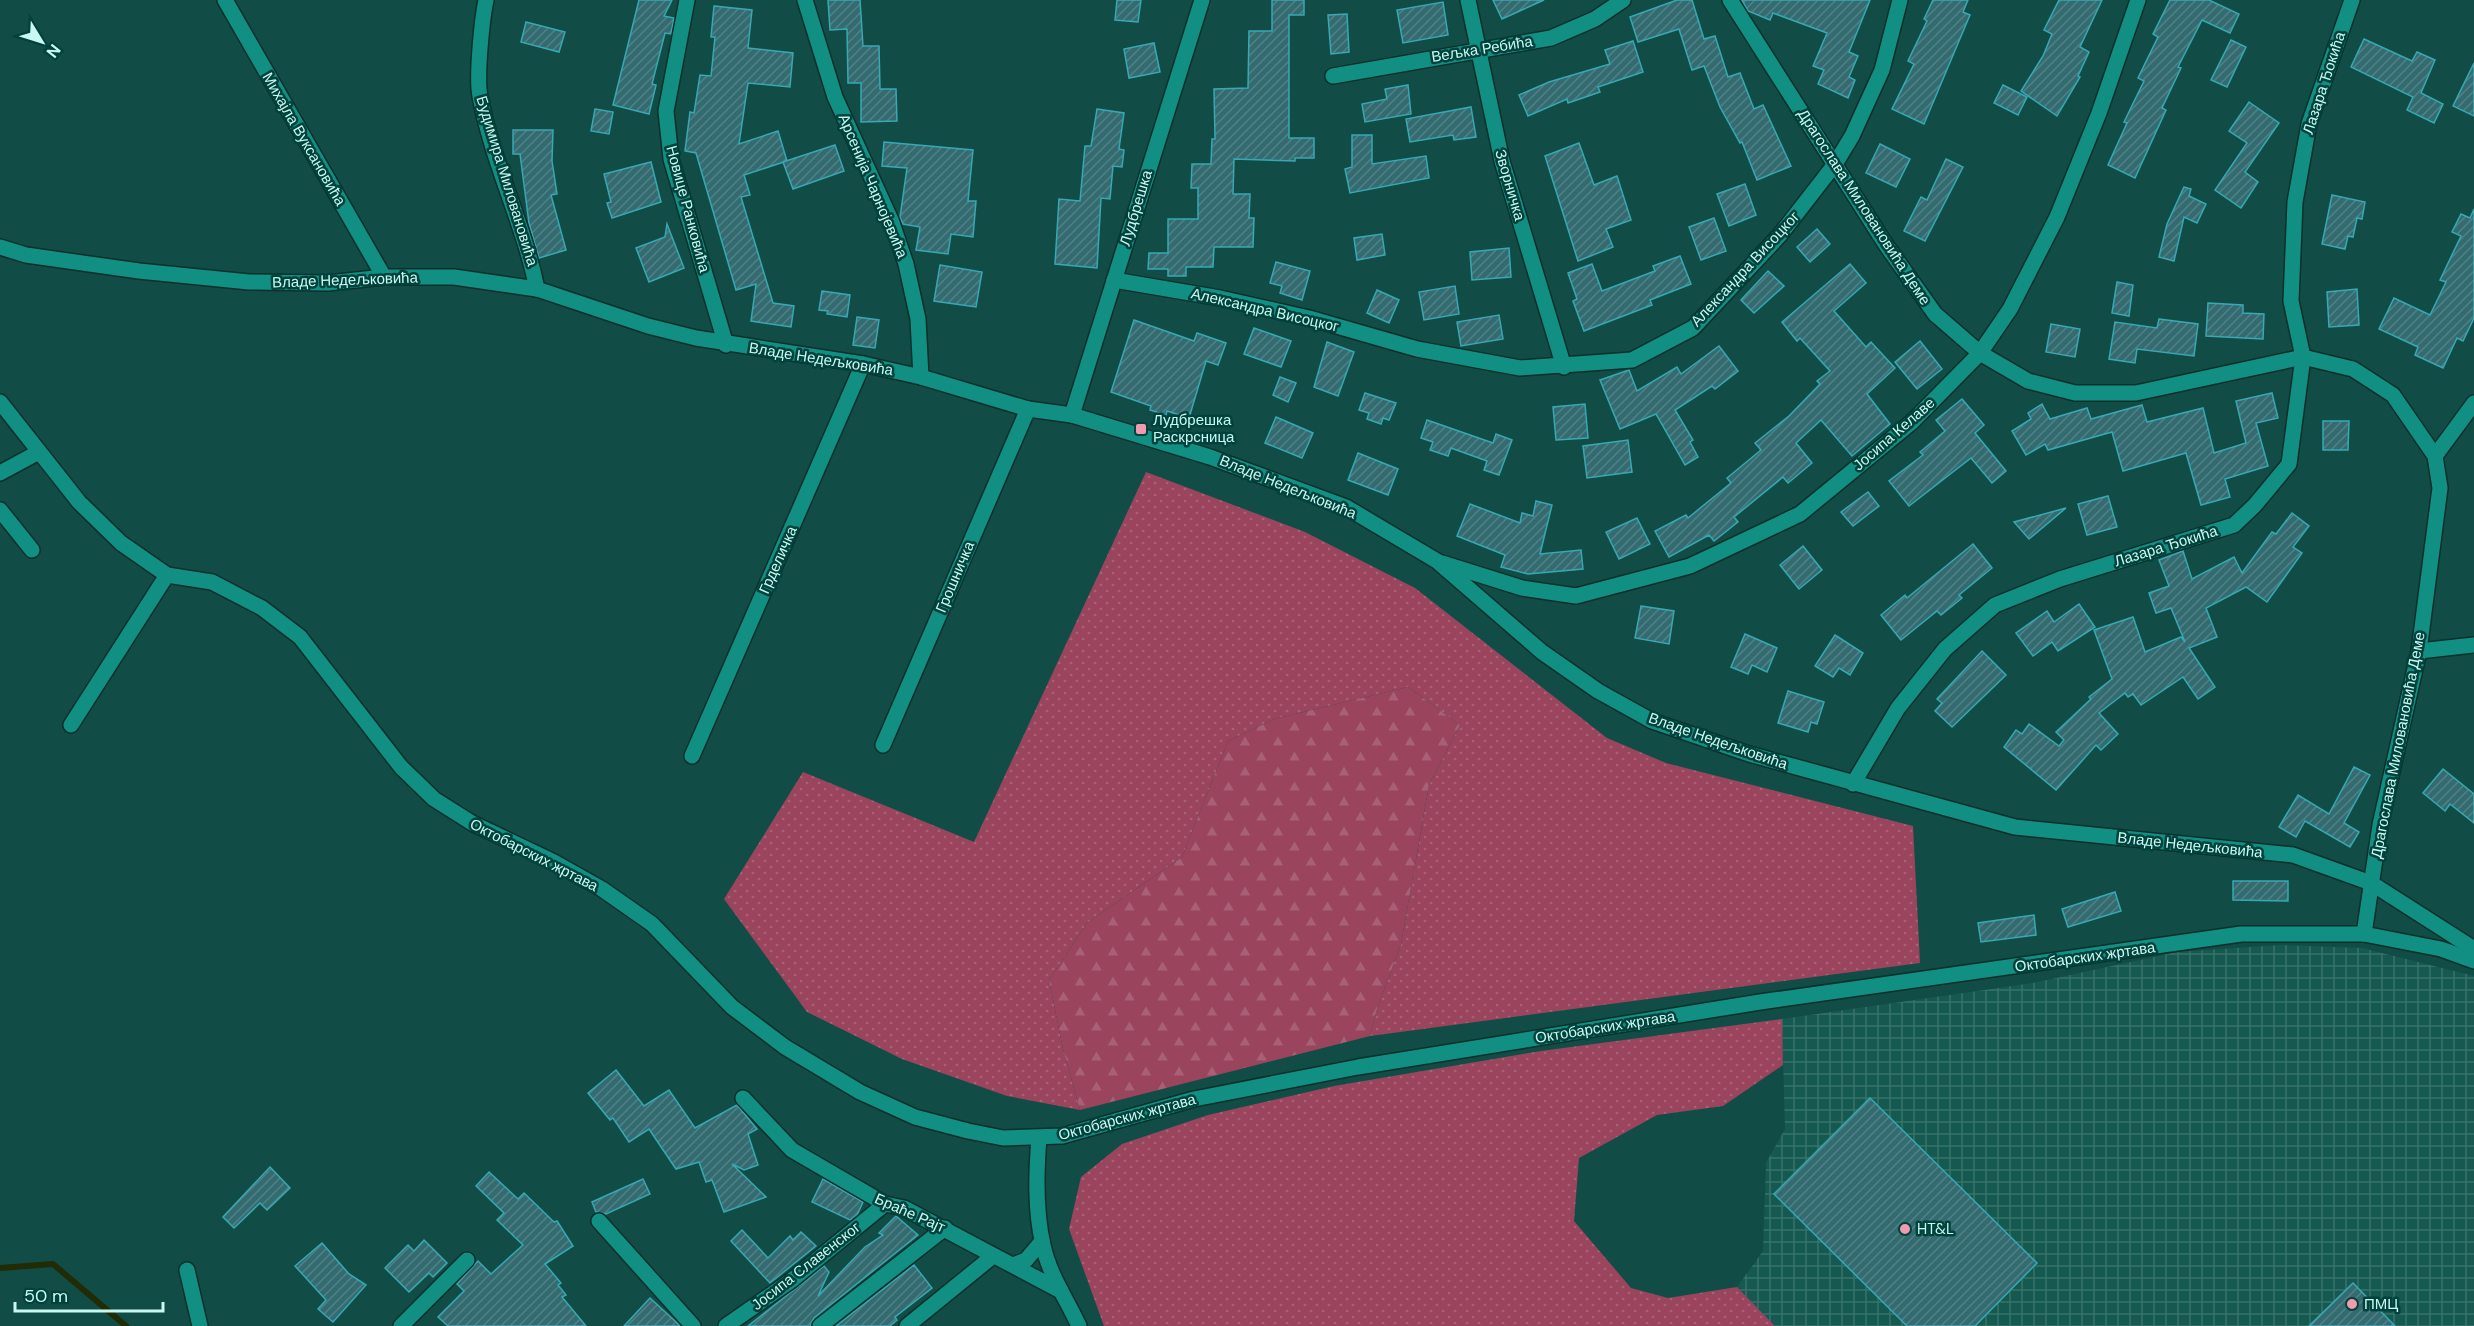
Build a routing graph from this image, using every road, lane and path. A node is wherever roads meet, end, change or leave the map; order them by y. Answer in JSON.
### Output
{"nodes":[{"id":1,"x":225,"y":0,"type":"edge"},
{"id":2,"x":486,"y":0,"type":"edge"},
{"id":3,"x":687,"y":0,"type":"edge"},
{"id":4,"x":805,"y":0,"type":"edge"},
{"id":5,"x":1202,"y":0,"type":"edge"},
{"id":6,"x":1468,"y":0,"type":"edge"},
{"id":7,"x":1623,"y":0,"type":"edge"},
{"id":8,"x":1730,"y":0,"type":"edge"},
{"id":9,"x":1900,"y":0,"type":"edge"},
{"id":10,"x":2138,"y":0,"type":"edge"},
{"id":11,"x":2352,"y":0,"type":"edge"},
{"id":12,"x":1478,"y":51,"type":"junction"},
{"id":13,"x":1333,"y":75,"type":"dead end"},
{"id":14,"x":1835,"y":164,"type":"junction"},
{"id":15,"x":0,"y":247,"type":"edge"},
{"id":16,"x":384,"y":277,"type":"junction"},
{"id":17,"x":1114,"y":280,"type":"junction"},
{"id":18,"x":537,"y":289,"type":"junction"},
{"id":19,"x":726,"y":345,"type":"junction"},
{"id":20,"x":1980,"y":353,"type":"junction"},
{"id":21,"x":2303,"y":357,"type":"junction"},
{"id":22,"x":863,"y":364,"type":"junction"},
{"id":23,"x":1564,"y":367,"type":"junction"},
{"id":24,"x":921,"y":376,"type":"junction"},
{"id":25,"x":0,"y":402,"type":"edge"},
{"id":26,"x":2474,"y":403,"type":"edge"},
{"id":27,"x":1028,"y":409,"type":"junction"},
{"id":28,"x":1072,"y":416,"type":"junction"},
{"id":29,"x":38,"y":453,"type":"junction"},
{"id":30,"x":2434,"y":456,"type":"junction"},
{"id":31,"x":0,"y":473,"type":"edge"},
{"id":32,"x":0,"y":510,"type":"edge"},
{"id":33,"x":32,"y":550,"type":"dead end"},
{"id":34,"x":1437,"y":561,"type":"junction"},
{"id":35,"x":167,"y":574,"type":"junction"},
{"id":36,"x":2474,"y":645,"type":"edge"},
{"id":37,"x":2420,"y":651,"type":"junction"},
{"id":38,"x":71,"y":725,"type":"dead end"},
{"id":39,"x":883,"y":745,"type":"dead end"},
{"id":40,"x":692,"y":756,"type":"dead end"},
{"id":41,"x":1853,"y":784,"type":"junction"},
{"id":42,"x":2371,"y":882,"type":"junction"},
{"id":43,"x":2364,"y":934,"type":"junction"},
{"id":44,"x":2474,"y":949,"type":"edge"},
{"id":45,"x":2474,"y":961,"type":"edge"},
{"id":46,"x":743,"y":1098,"type":"dead end"},
{"id":47,"x":1040,"y":1138,"type":"junction"},
{"id":48,"x":885,"y":1204,"type":"junction"},
{"id":49,"x":599,"y":1221,"type":"dead end"},
{"id":50,"x":945,"y":1228,"type":"junction"},
{"id":51,"x":1042,"y":1241,"type":"junction"},
{"id":52,"x":993,"y":1256,"type":"junction"},
{"id":53,"x":467,"y":1260,"type":"dead end"},
{"id":54,"x":1013,"y":1265,"type":"junction"},
{"id":55,"x":187,"y":1270,"type":"dead end"},
{"id":56,"x":1061,"y":1291,"type":"junction"},
{"id":57,"x":200,"y":1326,"type":"edge"},
{"id":58,"x":401,"y":1326,"type":"edge"},
{"id":59,"x":693,"y":1326,"type":"edge"},
{"id":60,"x":726,"y":1326,"type":"edge"},
{"id":61,"x":820,"y":1326,"type":"edge"},
{"id":62,"x":907,"y":1326,"type":"edge"},
{"id":63,"x":1079,"y":1326,"type":"edge"}],
"edges":[{"from":1,"to":16,"type":"street","name":"Михајла Вуксановића"},
{"from":2,"to":18,"type":"street","name":"Будимира Миловановића"},
{"from":3,"to":19,"type":"street","name":"Новице Ранковића"},
{"from":4,"to":24,"type":"street","name":"Арсенија Чарнојевића"},
{"from":5,"to":17,"type":"street","name":"Лудбрешка"},
{"from":6,"to":12,"type":"street","name":"Зворничка"},
{"from":7,"to":12,"type":"street","name":"Вељка Ребића"},
{"from":8,"to":14,"type":"street","name":"Драгослава Миловановића Деме"},
{"from":9,"to":14,"type":"street","name":"Александра Висоцког"},
{"from":10,"to":20,"type":"street","name":"Јосипа Келаве"},
{"from":11,"to":21,"type":"street","name":"Лазара Ђокића"},
{"from":12,"to":13,"type":"street","name":"Вељка Ребића"},
{"from":12,"to":23,"type":"street","name":"Зворничка"},
{"from":14,"to":20,"type":"street","name":"Драгослава Миловановића Деме"},
{"from":14,"to":23,"type":"street","name":"Александра Висоцког"},
{"from":15,"to":16,"type":"street","name":"Владе Недељковића"},
{"from":16,"to":18,"type":"street","name":"Владе Недељковића"},
{"from":17,"to":23,"type":"street","name":"Александра Висоцког"},
{"from":17,"to":28,"type":"street","name":"Лудбрешка"},
{"from":18,"to":19,"type":"street","name":"Владе Недељковића"},
{"from":19,"to":22,"type":"street","name":"Владе Недељковића"},
{"from":20,"to":21,"type":"street","name":"Драгослава Миловановића Деме"},
{"from":20,"to":34,"type":"street","name":"Јосипа Келаве"},
{"from":21,"to":30,"type":"street","name":"Драгослава Миловановића Деме"},
{"from":21,"to":41,"type":"street","name":"Лазара Ђокића"},
{"from":22,"to":24,"type":"street","name":"Владе Недељковића"},
{"from":22,"to":40,"type":"street","name":"Грделичка"},
{"from":24,"to":27,"type":"street","name":"Владе Недељковића"},
{"from":25,"to":29,"type":"street","name":"Октобарских жртава"},
{"from":26,"to":30,"type":"street"},
{"from":27,"to":28,"type":"street","name":"Владе Недељковића"},
{"from":27,"to":39,"type":"street","name":"Грошничка"},
{"from":28,"to":34,"type":"street","name":"Владе Недељковића"},
{"from":29,"to":31,"type":"street"},
{"from":29,"to":35,"type":"street","name":"Октобарских жртава"},
{"from":30,"to":37,"type":"street","name":"Драгослава Миловановића Деме"},
{"from":32,"to":33,"type":"street"},
{"from":34,"to":41,"type":"street","name":"Владе Недељковића"},
{"from":35,"to":38,"type":"street"},
{"from":35,"to":47,"type":"street","name":"Октобарских жртава"},
{"from":36,"to":37,"type":"street"},
{"from":37,"to":42,"type":"street","name":"Драгослава Миловановића Деме"},
{"from":41,"to":42,"type":"street","name":"Владе Недељковића"},
{"from":42,"to":43,"type":"street","name":"Драгослава Миловановића Деме"},
{"from":42,"to":44,"type":"street","name":"Владе Недељковића"},
{"from":43,"to":45,"type":"street","name":"Октобарских жртава"},
{"from":43,"to":47,"type":"street","name":"Октобарских жртава"},
{"from":46,"to":48,"type":"street","name":"Браће Рајт"},
{"from":47,"to":51,"type":"street"},
{"from":48,"to":50,"type":"street","name":"Браће Рајт"},
{"from":48,"to":60,"type":"street","name":"Јосипа Славенског"},
{"from":49,"to":59,"type":"street"},
{"from":50,"to":52,"type":"street","name":"Браће Рајт"},
{"from":50,"to":61,"type":"street"},
{"from":51,"to":54,"type":"street"},
{"from":51,"to":56,"type":"street"},
{"from":52,"to":54,"type":"street","name":"Браће Рајт"},
{"from":52,"to":62,"type":"street"},
{"from":53,"to":58,"type":"street"},
{"from":54,"to":56,"type":"street","name":"Браће Рајт"},
{"from":55,"to":57,"type":"street"},
{"from":56,"to":63,"type":"street"}]}
